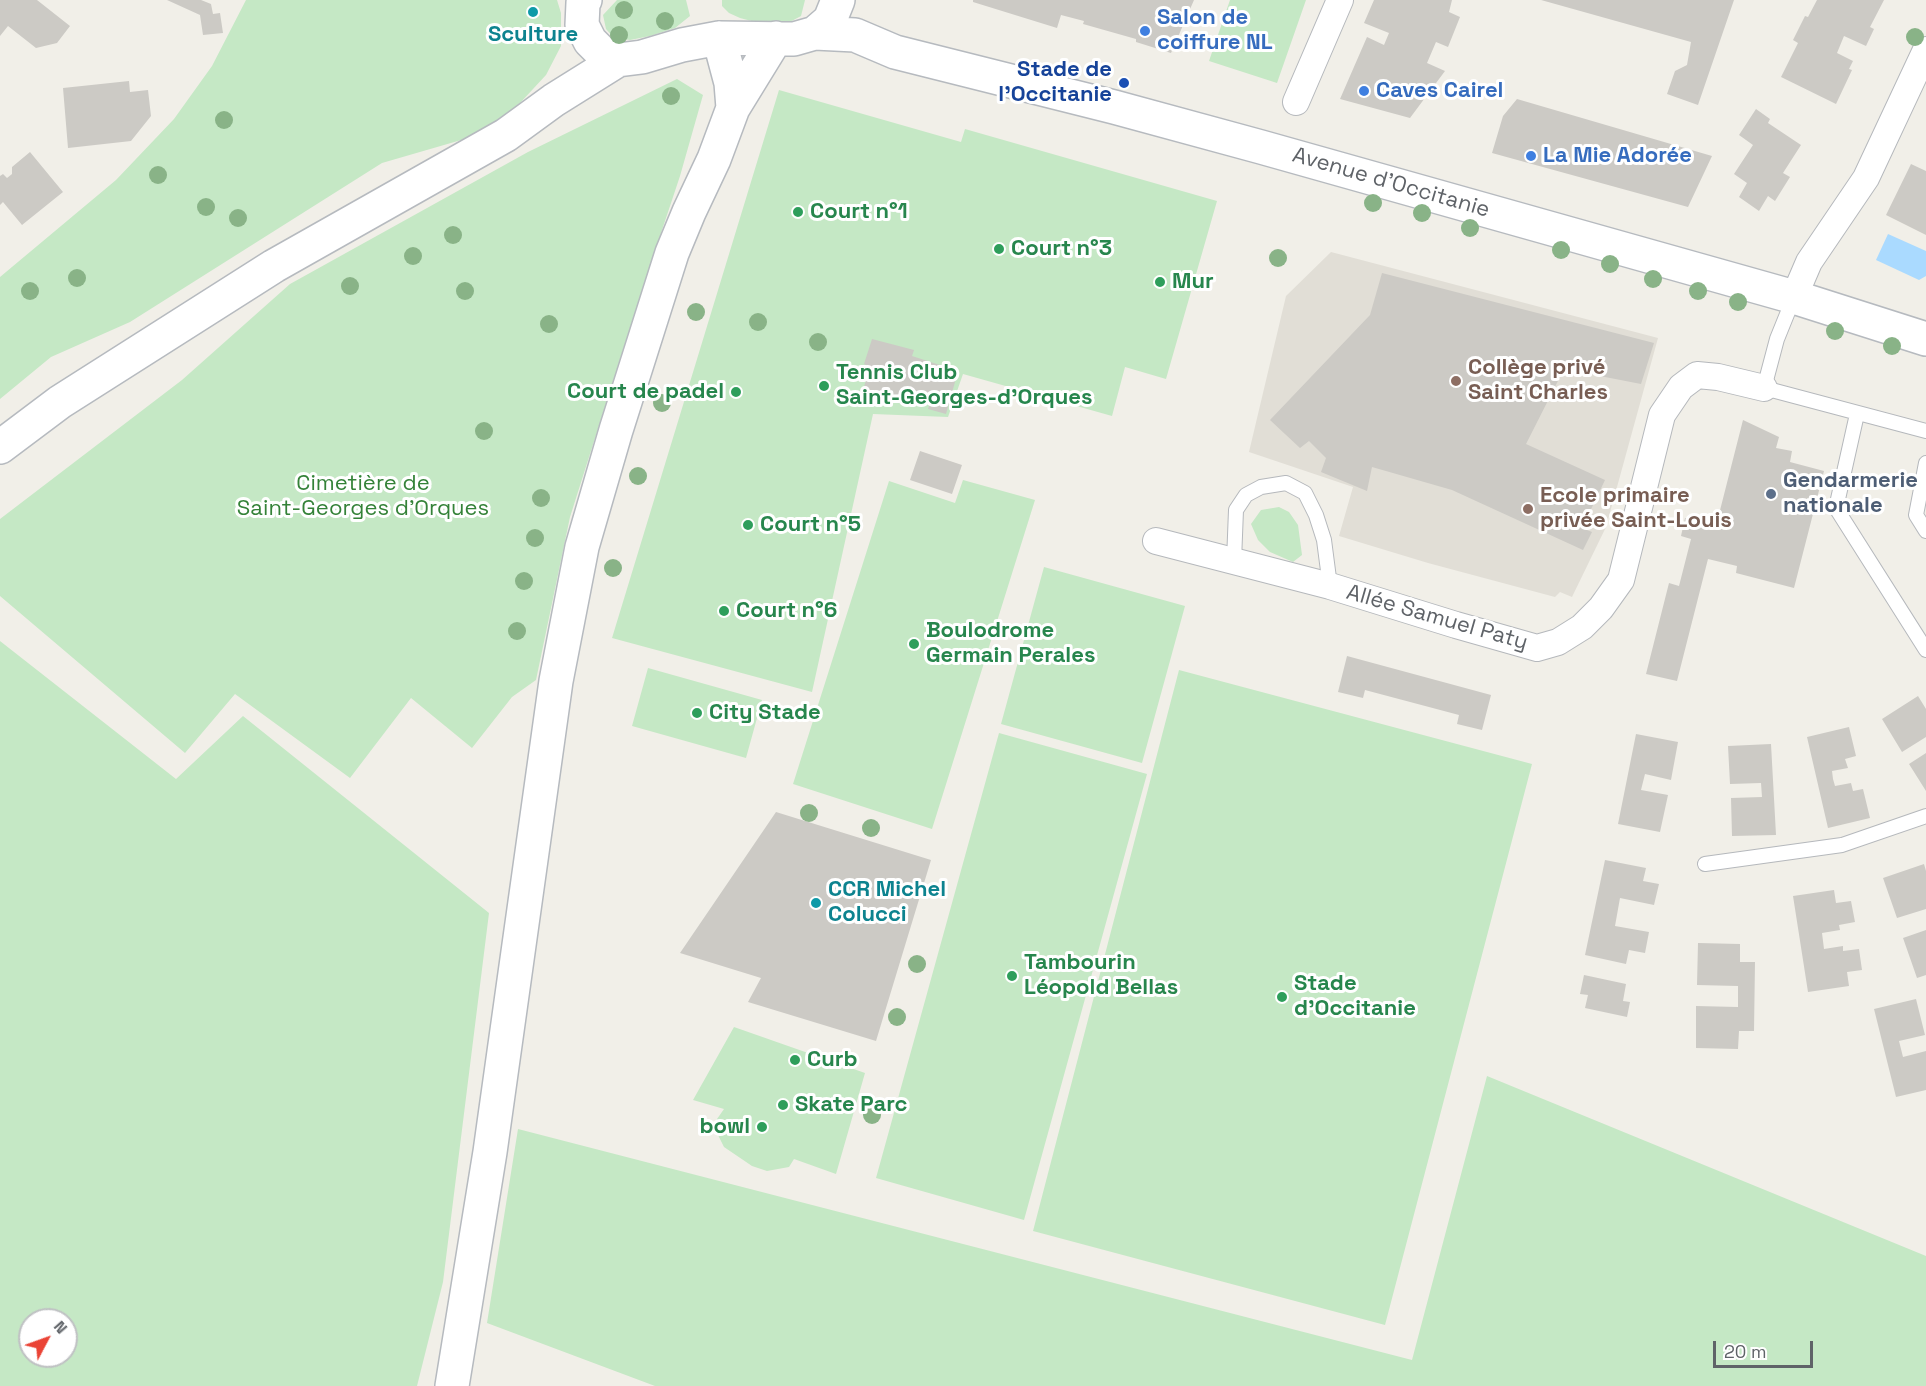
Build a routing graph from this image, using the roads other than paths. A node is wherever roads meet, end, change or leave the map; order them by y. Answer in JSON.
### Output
{"nodes":[{"id":1,"x":838,"y":0,"type":"edge"},
{"id":2,"x":1340,"y":0,"type":"edge"},
{"id":3,"x":582,"y":7,"type":"edge"},
{"id":4,"x":815,"y":33,"type":"junction"},
{"id":5,"x":855,"y":35,"type":"junction"},
{"id":6,"x":719,"y":38,"type":"junction"},
{"id":7,"x":776,"y":38,"type":"junction"},
{"id":8,"x":1926,"y":50,"type":"edge"},
{"id":9,"x":618,"y":60,"type":"junction"},
{"id":10,"x":554,"y":100,"type":"junction"},
{"id":11,"x":1296,"y":102,"type":"dead end"},
{"id":12,"x":733,"y":108,"type":"junction"},
{"id":13,"x":1794,"y":297,"type":"junction"},
{"id":14,"x":1926,"y":339,"type":"edge"},
{"id":15,"x":1764,"y":388,"type":"junction"},
{"id":16,"x":1857,"y":414,"type":"junction"},
{"id":17,"x":1926,"y":430,"type":"edge"},
{"id":18,"x":0,"y":447,"type":"edge"},
{"id":19,"x":1926,"y":463,"type":"edge"},
{"id":20,"x":1926,"y":531,"type":"edge"},
{"id":21,"x":1156,"y":540,"type":"dead end"},
{"id":22,"x":1234,"y":561,"type":"junction"},
{"id":23,"x":1330,"y":586,"type":"junction"},
{"id":24,"x":1926,"y":650,"type":"edge"},
{"id":25,"x":1926,"y":816,"type":"edge"},
{"id":26,"x":1705,"y":864,"type":"dead end"},
{"id":27,"x":452,"y":1386,"type":"edge"}],
"edges":[{"from":1,"to":4,"type":"street"},
{"from":1,"to":5,"type":"street"},
{"from":2,"to":11,"type":"street"},
{"from":3,"to":9,"type":"street"},
{"from":3,"to":10,"type":"street"},
{"from":4,"to":5,"type":"street","name":"Avenue d'Occitanie"},
{"from":4,"to":7,"type":"street","name":"Avenue d'Occitanie"},
{"from":5,"to":13,"type":"street","name":"Avenue d'Occitanie"},
{"from":6,"to":7,"type":"street","name":"Avenue d'Occitanie"},
{"from":6,"to":9,"type":"street","name":"Avenue d'Occitanie"},
{"from":6,"to":12,"type":"street"},
{"from":7,"to":12,"type":"street"},
{"from":8,"to":13,"type":"street"},
{"from":9,"to":10,"type":"street"},
{"from":10,"to":18,"type":"street"},
{"from":12,"to":27,"type":"street"},
{"from":13,"to":14,"type":"street","name":"Avenue d'Occitanie"},
{"from":13,"to":15,"type":"lane"},
{"from":15,"to":16,"type":"lane"},
{"from":15,"to":23,"type":"street","name":"Allée Samuel Paty"},
{"from":16,"to":17,"type":"lane"},
{"from":16,"to":24,"type":"lane"},
{"from":19,"to":20,"type":"lane"},
{"from":21,"to":22,"type":"street","name":"Allée Samuel Paty"},
{"from":22,"to":23,"type":"street","name":"Allée Samuel Paty"},
{"from":22,"to":23,"type":"lane"},
{"from":25,"to":26,"type":"lane"}]}
